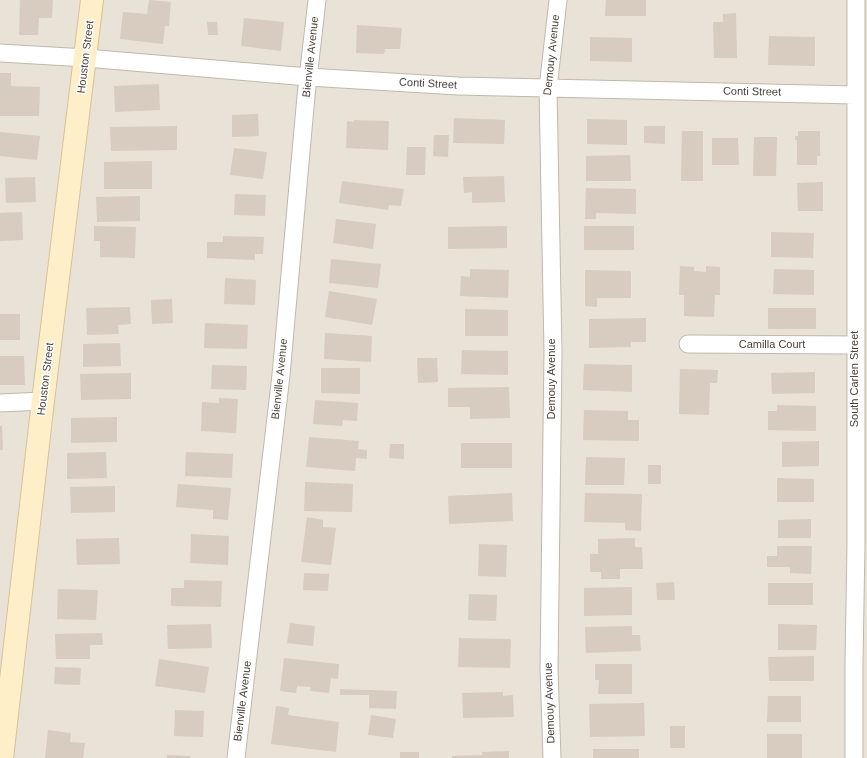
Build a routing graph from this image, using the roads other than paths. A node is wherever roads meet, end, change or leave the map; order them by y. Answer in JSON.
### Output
{"nodes":[{"id":1,"x":92,"y":0,"type":"edge"},
{"id":2,"x":317,"y":0,"type":"edge"},
{"id":3,"x":558,"y":0,"type":"edge"},
{"id":4,"x":856,"y":0,"type":"edge"},
{"id":5,"x":0,"y":53,"type":"edge"},
{"id":6,"x":86,"y":58,"type":"junction"},
{"id":7,"x":308,"y":77,"type":"junction"},
{"id":8,"x":548,"y":88,"type":"junction"},
{"id":9,"x":856,"y":95,"type":"junction"},
{"id":10,"x":688,"y":344,"type":"dead end"},
{"id":11,"x":855,"y":345,"type":"junction"},
{"id":12,"x":43,"y":401,"type":"junction"},
{"id":13,"x":0,"y":403,"type":"edge"},
{"id":14,"x":861,"y":446,"type":"edge"},
{"id":15,"x":861,"y":544,"type":"edge"},
{"id":16,"x":2,"y":758,"type":"edge"},
{"id":17,"x":236,"y":758,"type":"edge"},
{"id":18,"x":552,"y":758,"type":"edge"},
{"id":19,"x":854,"y":758,"type":"edge"}],
"edges":[{"from":1,"to":6,"type":"street","name":"Houston Street"},
{"from":2,"to":7,"type":"street","name":"Bienville Avenue"},
{"from":3,"to":8,"type":"street","name":"Demouy Avenue"},
{"from":4,"to":9,"type":"street","name":"South Carlen Street"},
{"from":5,"to":6,"type":"street","name":"Conti Street"},
{"from":6,"to":7,"type":"street","name":"Conti Street"},
{"from":6,"to":12,"type":"street","name":"Houston Street"},
{"from":7,"to":8,"type":"street","name":"Conti Street"},
{"from":7,"to":17,"type":"street","name":"Bienville Avenue"},
{"from":8,"to":9,"type":"street","name":"Conti Street"},
{"from":8,"to":18,"type":"street","name":"Demouy Avenue"},
{"from":9,"to":11,"type":"street","name":"South Carlen Street"},
{"from":10,"to":11,"type":"street","name":"Camilla Court"},
{"from":11,"to":14,"type":"street","name":"South Carlen Street"},
{"from":12,"to":13,"type":"street"},
{"from":12,"to":16,"type":"street","name":"Houston Street"},
{"from":14,"to":15,"type":"street","name":"South Carlen Street"},
{"from":15,"to":19,"type":"street","name":"South Carlen Street"}]}
